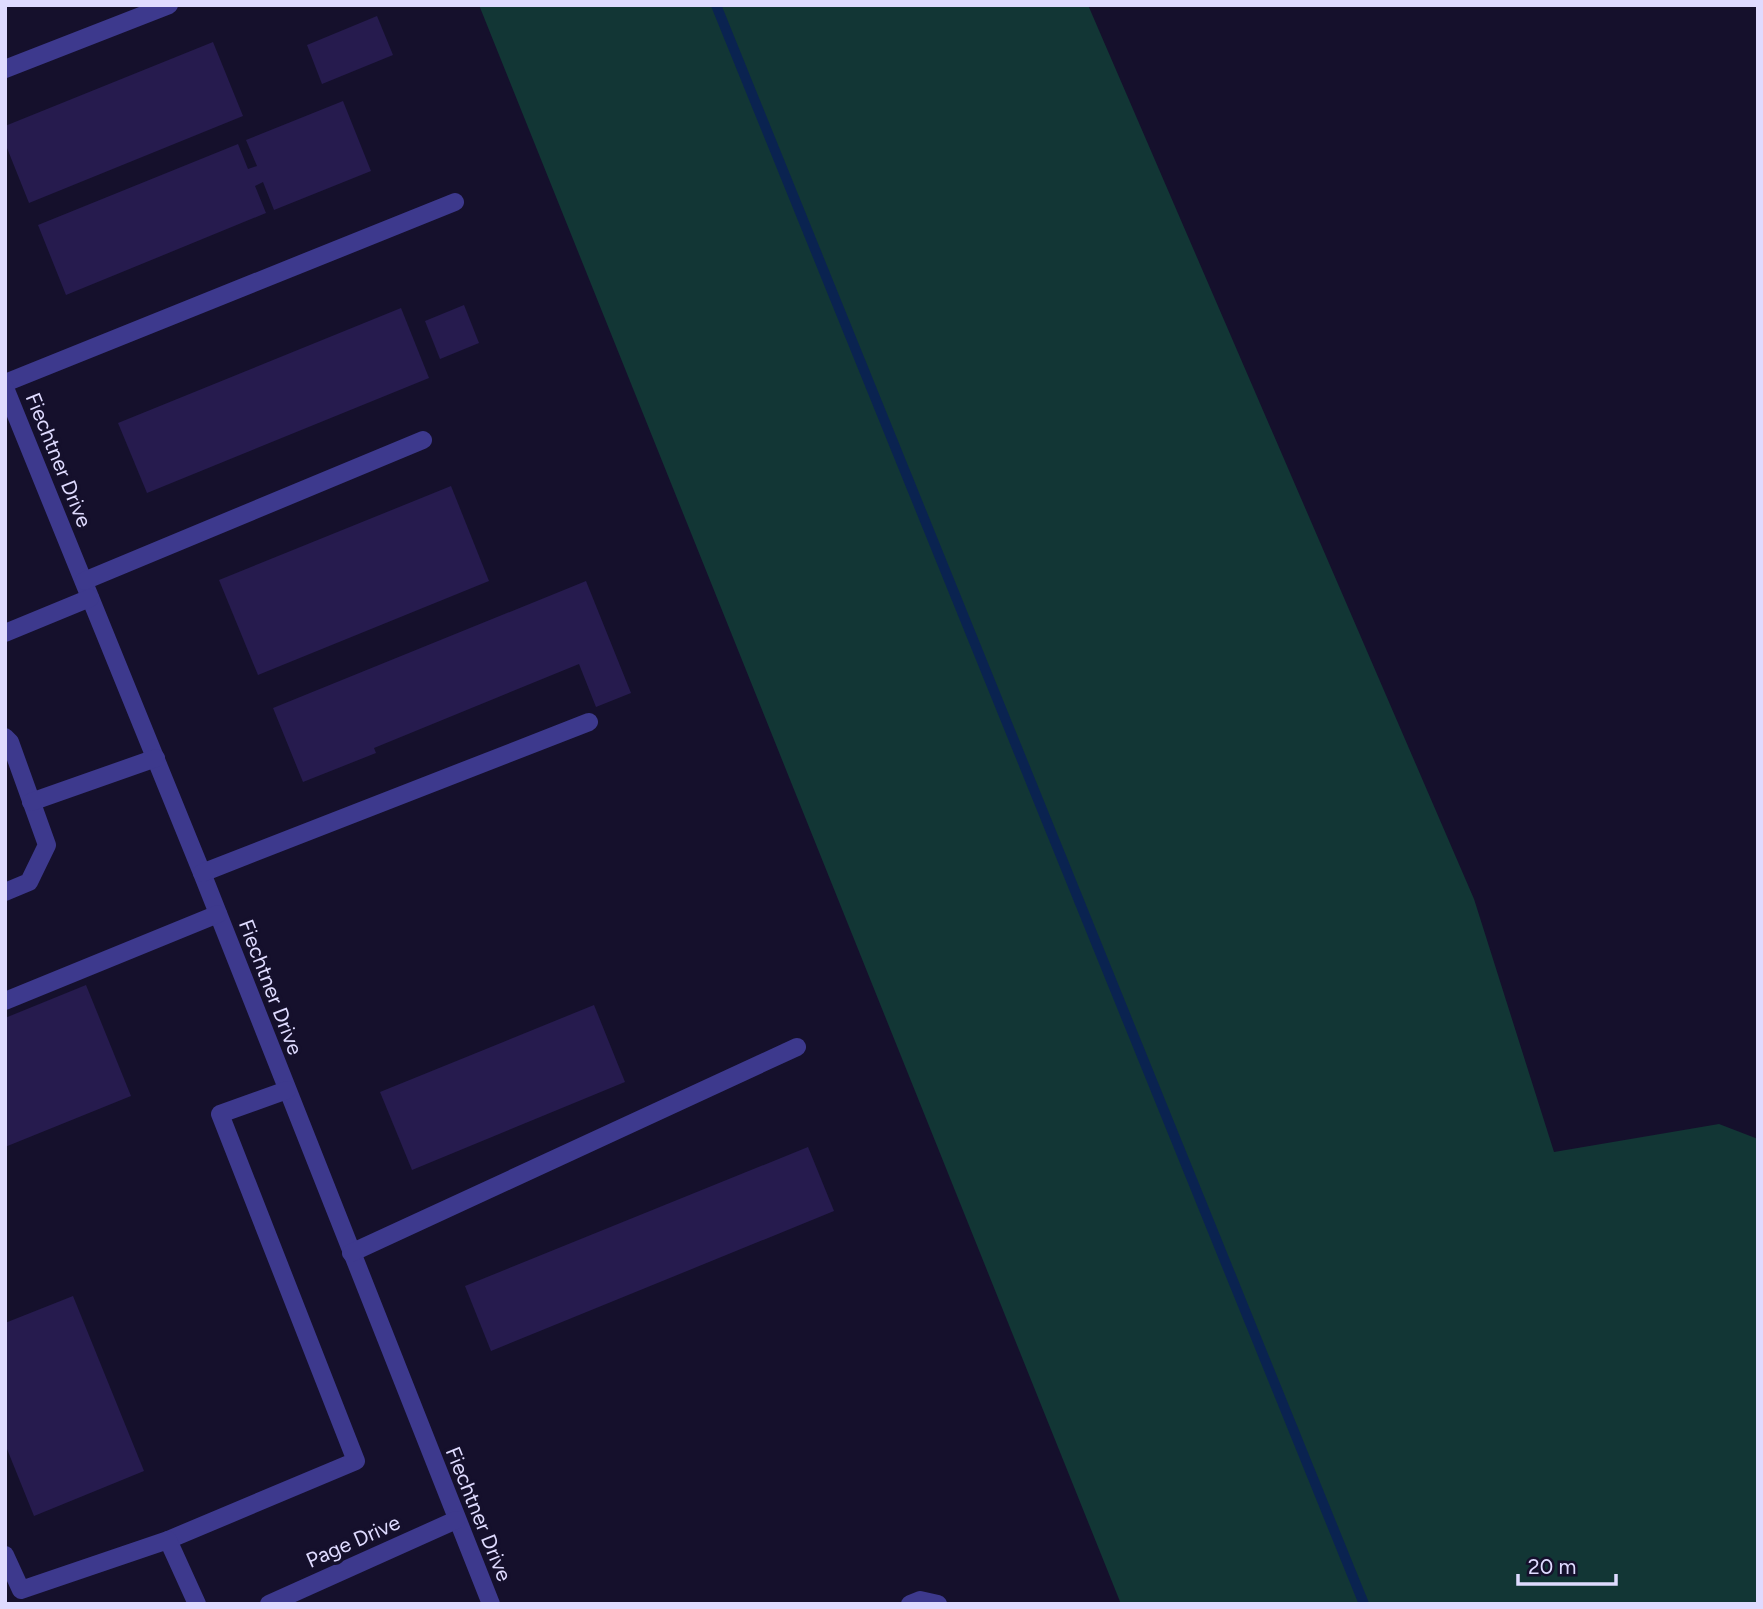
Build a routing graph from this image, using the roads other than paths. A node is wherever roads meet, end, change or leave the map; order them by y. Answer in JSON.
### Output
{"nodes":[{"id":1,"x":169,"y":5,"type":"edge"},
{"id":2,"x":5,"y":69,"type":"edge"},
{"id":3,"x":455,"y":202,"type":"dead end"},
{"id":4,"x":5,"y":386,"type":"edge"},
{"id":5,"x":423,"y":440,"type":"dead end"},
{"id":6,"x":87,"y":589,"type":"junction"},
{"id":7,"x":5,"y":633,"type":"edge"},
{"id":8,"x":589,"y":722,"type":"dead end"},
{"id":9,"x":5,"y":737,"type":"edge"},
{"id":10,"x":156,"y":758,"type":"junction"},
{"id":11,"x":31,"y":802,"type":"junction"},
{"id":12,"x":202,"y":873,"type":"junction"},
{"id":13,"x":5,"y":892,"type":"edge"},
{"id":14,"x":218,"y":914,"type":"junction"},
{"id":15,"x":5,"y":1001,"type":"edge"},
{"id":16,"x":797,"y":1047,"type":"dead end"},
{"id":17,"x":287,"y":1090,"type":"junction"},
{"id":18,"x":351,"y":1253,"type":"junction"},
{"id":19,"x":456,"y":1520,"type":"junction"},
{"id":20,"x":168,"y":1539,"type":"junction"},
{"id":21,"x":5,"y":1555,"type":"edge"},
{"id":22,"x":20,"y":1597,"type":"edge"},
{"id":23,"x":197,"y":1604,"type":"edge"},
{"id":24,"x":269,"y":1604,"type":"edge"},
{"id":25,"x":491,"y":1604,"type":"edge"},
{"id":26,"x":910,"y":1604,"type":"edge"},
{"id":27,"x":938,"y":1604,"type":"edge"}],
"edges":[{"from":1,"to":2,"type":"street"},
{"from":3,"to":4,"type":"street"},
{"from":4,"to":6,"type":"street","name":"Fiechtner Drive"},
{"from":5,"to":6,"type":"street"},
{"from":6,"to":7,"type":"street"},
{"from":6,"to":10,"type":"street","name":"Fiechtner Drive"},
{"from":8,"to":12,"type":"street"},
{"from":9,"to":11,"type":"street"},
{"from":10,"to":11,"type":"street"},
{"from":10,"to":12,"type":"street","name":"Fiechtner Drive"},
{"from":11,"to":13,"type":"street"},
{"from":12,"to":14,"type":"street","name":"Fiechtner Drive"},
{"from":14,"to":15,"type":"street"},
{"from":14,"to":17,"type":"street","name":"Fiechtner Drive"},
{"from":16,"to":18,"type":"street"},
{"from":17,"to":18,"type":"street","name":"Fiechtner Drive"},
{"from":17,"to":20,"type":"street"},
{"from":18,"to":19,"type":"street","name":"Fiechtner Drive"},
{"from":19,"to":24,"type":"street","name":"Page Drive"},
{"from":19,"to":25,"type":"street","name":"Fiechtner Drive"},
{"from":20,"to":22,"type":"street"},
{"from":20,"to":23,"type":"street"},
{"from":21,"to":22,"type":"street"},
{"from":26,"to":27,"type":"street"}]}
